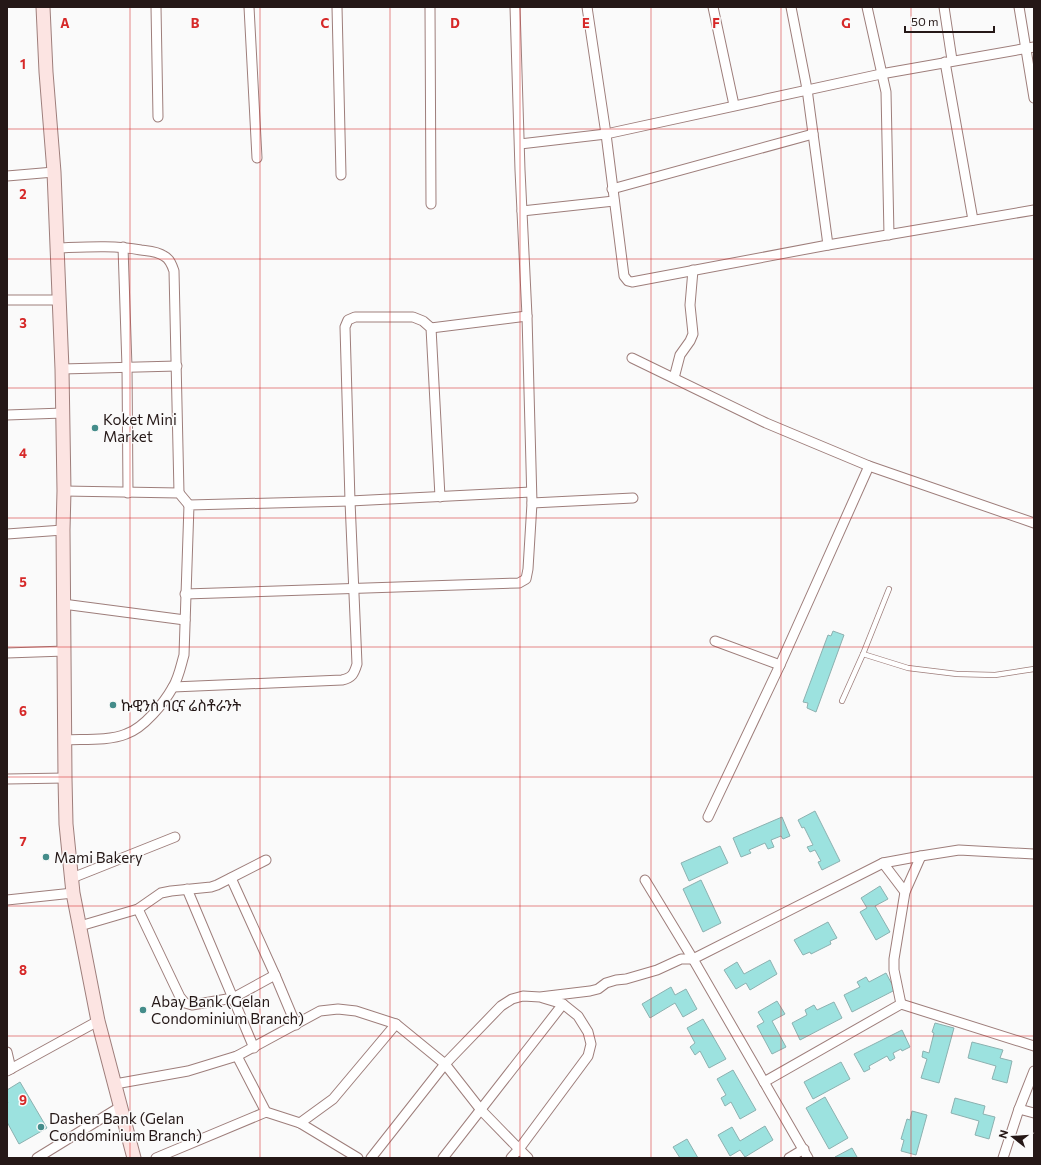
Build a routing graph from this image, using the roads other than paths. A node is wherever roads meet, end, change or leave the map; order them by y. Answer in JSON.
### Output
{"nodes":[{"id":1,"x":43,"y":7,"type":"edge"},
{"id":2,"x":156,"y":7,"type":"edge"},
{"id":3,"x":249,"y":7,"type":"edge"},
{"id":4,"x":337,"y":7,"type":"edge"},
{"id":5,"x":430,"y":7,"type":"edge"},
{"id":6,"x":515,"y":7,"type":"edge"},
{"id":7,"x":587,"y":7,"type":"edge"},
{"id":8,"x":713,"y":7,"type":"edge"},
{"id":9,"x":791,"y":7,"type":"edge"},
{"id":10,"x":866,"y":7,"type":"edge"},
{"id":11,"x":944,"y":7,"type":"edge"},
{"id":12,"x":1019,"y":7,"type":"edge"},
{"id":13,"x":1030,"y":48,"type":"edge"},
{"id":14,"x":949,"y":61,"type":"junction"},
{"id":15,"x":881,"y":74,"type":"junction"},
{"id":16,"x":807,"y":89,"type":"junction"},
{"id":17,"x":1034,"y":98,"type":"edge"},
{"id":18,"x":734,"y":106,"type":"junction"},
{"id":19,"x":158,"y":117,"type":"dead end"},
{"id":20,"x":606,"y":134,"type":"junction"},
{"id":21,"x":813,"y":134,"type":"junction"},
{"id":22,"x":520,"y":144,"type":"junction"},
{"id":23,"x":257,"y":158,"type":"dead end"},
{"id":24,"x":54,"y":172,"type":"junction"},
{"id":25,"x":341,"y":175,"type":"dead end"},
{"id":26,"x":7,"y":176,"type":"edge"},
{"id":27,"x":612,"y":189,"type":"junction"},
{"id":28,"x":614,"y":201,"type":"junction"},
{"id":29,"x":431,"y":204,"type":"dead end"},
{"id":30,"x":1034,"y":210,"type":"edge"},
{"id":31,"x":522,"y":212,"type":"junction"},
{"id":32,"x":973,"y":220,"type":"junction"},
{"id":33,"x":889,"y":234,"type":"junction"},
{"id":34,"x":828,"y":245,"type":"junction"},
{"id":35,"x":123,"y":247,"type":"junction"},
{"id":36,"x":57,"y":248,"type":"junction"},
{"id":37,"x":693,"y":270,"type":"junction"},
{"id":38,"x":7,"y":300,"type":"edge"},
{"id":39,"x":60,"y":300,"type":"junction"},
{"id":40,"x":527,"y":316,"type":"junction"},
{"id":41,"x":431,"y":328,"type":"junction"},
{"id":42,"x":632,"y":358,"type":"dead end"},
{"id":43,"x":177,"y":366,"type":"junction"},
{"id":44,"x":127,"y":367,"type":"junction"},
{"id":45,"x":62,"y":369,"type":"junction"},
{"id":46,"x":674,"y":378,"type":"junction"},
{"id":47,"x":63,"y":413,"type":"junction"},
{"id":48,"x":7,"y":415,"type":"edge"},
{"id":49,"x":869,"y":466,"type":"junction"},
{"id":50,"x":64,"y":491,"type":"junction"},
{"id":51,"x":531,"y":492,"type":"junction"},
{"id":52,"x":128,"y":493,"type":"junction"},
{"id":53,"x":179,"y":494,"type":"junction"},
{"id":54,"x":440,"y":497,"type":"junction"},
{"id":55,"x":633,"y":498,"type":"dead end"},
{"id":56,"x":350,"y":501,"type":"junction"},
{"id":57,"x":532,"y":503,"type":"junction"},
{"id":58,"x":189,"y":505,"type":"junction"},
{"id":59,"x":1034,"y":523,"type":"edge"},
{"id":60,"x":62,"y":530,"type":"junction"},
{"id":61,"x":7,"y":534,"type":"edge"},
{"id":62,"x":354,"y":588,"type":"junction"},
{"id":63,"x":889,"y":589,"type":"dead end"},
{"id":64,"x":185,"y":594,"type":"junction"},
{"id":65,"x":63,"y":604,"type":"junction"},
{"id":66,"x":185,"y":620,"type":"junction"},
{"id":67,"x":715,"y":641,"type":"dead end"},
{"id":68,"x":64,"y":651,"type":"junction"},
{"id":69,"x":7,"y":653,"type":"edge"},
{"id":70,"x":863,"y":654,"type":"junction"},
{"id":71,"x":780,"y":665,"type":"junction"},
{"id":72,"x":1034,"y":669,"type":"edge"},
{"id":73,"x":173,"y":686,"type":"junction"},
{"id":74,"x":842,"y":701,"type":"dead end"},
{"id":75,"x":65,"y":740,"type":"junction"},
{"id":76,"x":65,"y":778,"type":"junction"},
{"id":77,"x":7,"y":779,"type":"edge"},
{"id":78,"x":708,"y":818,"type":"dead end"},
{"id":79,"x":175,"y":837,"type":"dead end"},
{"id":80,"x":1034,"y":854,"type":"edge"},
{"id":81,"x":921,"y":856,"type":"junction"},
{"id":82,"x":266,"y":860,"type":"dead end"},
{"id":83,"x":883,"y":863,"type":"junction"},
{"id":84,"x":72,"y":878,"type":"junction"},
{"id":85,"x":231,"y":878,"type":"junction"},
{"id":86,"x":645,"y":880,"type":"dead end"},
{"id":87,"x":187,"y":889,"type":"junction"},
{"id":88,"x":905,"y":892,"type":"junction"},
{"id":89,"x":73,"y":893,"type":"junction"},
{"id":90,"x":7,"y":900,"type":"edge"},
{"id":91,"x":138,"y":909,"type":"junction"},
{"id":92,"x":80,"y":926,"type":"junction"},
{"id":93,"x":693,"y":959,"type":"junction"},
{"id":94,"x":275,"y":975,"type":"junction"},
{"id":95,"x":540,"y":997,"type":"junction"},
{"id":96,"x":233,"y":998,"type":"junction"},
{"id":97,"x":563,"y":1004,"type":"junction"},
{"id":98,"x":901,"y":1004,"type":"junction"},
{"id":99,"x":98,"y":1021,"type":"junction"},
{"id":100,"x":396,"y":1024,"type":"junction"},
{"id":101,"x":296,"y":1025,"type":"junction"},
{"id":102,"x":1034,"y":1046,"type":"edge"},
{"id":103,"x":254,"y":1048,"type":"junction"},
{"id":104,"x":7,"y":1052,"type":"edge"},
{"id":105,"x":237,"y":1056,"type":"junction"},
{"id":106,"x":445,"y":1064,"type":"junction"},
{"id":107,"x":9,"y":1070,"type":"edge"},
{"id":108,"x":1034,"y":1070,"type":"edge"},
{"id":109,"x":764,"y":1082,"type":"junction"},
{"id":110,"x":115,"y":1084,"type":"junction"},
{"id":111,"x":120,"y":1107,"type":"junction"},
{"id":112,"x":1019,"y":1109,"type":"junction"},
{"id":113,"x":481,"y":1110,"type":"junction"},
{"id":114,"x":266,"y":1112,"type":"junction"},
{"id":115,"x":1034,"y":1113,"type":"edge"},
{"id":116,"x":300,"y":1123,"type":"junction"},
{"id":117,"x":519,"y":1149,"type":"junction"},
{"id":118,"x":804,"y":1150,"type":"junction"},
{"id":119,"x":37,"y":1158,"type":"edge"},
{"id":120,"x":134,"y":1158,"type":"edge"},
{"id":121,"x":156,"y":1158,"type":"edge"},
{"id":122,"x":358,"y":1158,"type":"edge"},
{"id":123,"x":371,"y":1158,"type":"edge"},
{"id":124,"x":443,"y":1158,"type":"edge"},
{"id":125,"x":511,"y":1158,"type":"edge"},
{"id":126,"x":528,"y":1158,"type":"edge"},
{"id":127,"x":789,"y":1158,"type":"edge"},
{"id":128,"x":808,"y":1158,"type":"edge"},
{"id":129,"x":1003,"y":1158,"type":"edge"}],
"edges":[{"from":1,"to":24,"type":"street"},
{"from":2,"to":19,"type":"street"},
{"from":3,"to":23,"type":"street"},
{"from":4,"to":25,"type":"street"},
{"from":5,"to":29,"type":"street"},
{"from":6,"to":22,"type":"street"},
{"from":7,"to":20,"type":"street"},
{"from":8,"to":18,"type":"street"},
{"from":9,"to":16,"type":"street"},
{"from":10,"to":15,"type":"street"},
{"from":11,"to":14,"type":"street"},
{"from":12,"to":13,"type":"street"},
{"from":13,"to":14,"type":"street"},
{"from":13,"to":17,"type":"street"},
{"from":14,"to":15,"type":"street"},
{"from":14,"to":32,"type":"street"},
{"from":15,"to":16,"type":"street"},
{"from":15,"to":33,"type":"street"},
{"from":16,"to":18,"type":"street"},
{"from":16,"to":21,"type":"street"},
{"from":18,"to":20,"type":"street"},
{"from":20,"to":22,"type":"street"},
{"from":20,"to":27,"type":"street"},
{"from":21,"to":27,"type":"street"},
{"from":21,"to":34,"type":"street"},
{"from":22,"to":31,"type":"street"},
{"from":24,"to":26,"type":"street"},
{"from":24,"to":36,"type":"street"},
{"from":27,"to":28,"type":"street"},
{"from":28,"to":31,"type":"street"},
{"from":28,"to":37,"type":"street"},
{"from":30,"to":32,"type":"street"},
{"from":31,"to":40,"type":"street"},
{"from":32,"to":33,"type":"street"},
{"from":33,"to":34,"type":"street"},
{"from":34,"to":37,"type":"street"},
{"from":35,"to":36,"type":"street"},
{"from":35,"to":43,"type":"street"},
{"from":35,"to":44,"type":"street"},
{"from":36,"to":39,"type":"street"},
{"from":37,"to":46,"type":"street"},
{"from":38,"to":39,"type":"street"},
{"from":39,"to":45,"type":"street"},
{"from":40,"to":41,"type":"street"},
{"from":40,"to":51,"type":"street"},
{"from":41,"to":54,"type":"street"},
{"from":41,"to":56,"type":"street"},
{"from":42,"to":46,"type":"street"},
{"from":43,"to":44,"type":"street"},
{"from":43,"to":53,"type":"street"},
{"from":44,"to":45,"type":"street"},
{"from":44,"to":52,"type":"street"},
{"from":45,"to":47,"type":"street"},
{"from":46,"to":49,"type":"street"},
{"from":47,"to":48,"type":"street"},
{"from":47,"to":50,"type":"street"},
{"from":49,"to":59,"type":"street"},
{"from":49,"to":71,"type":"street"},
{"from":50,"to":52,"type":"street"},
{"from":50,"to":60,"type":"street"},
{"from":51,"to":54,"type":"street"},
{"from":51,"to":57,"type":"street"},
{"from":52,"to":53,"type":"street"},
{"from":53,"to":58,"type":"street"},
{"from":54,"to":56,"type":"street"},
{"from":55,"to":57,"type":"street"},
{"from":56,"to":58,"type":"street"},
{"from":56,"to":62,"type":"street"},
{"from":57,"to":62,"type":"street"},
{"from":58,"to":64,"type":"street"},
{"from":60,"to":61,"type":"street"},
{"from":60,"to":65,"type":"street"},
{"from":62,"to":64,"type":"street"},
{"from":62,"to":73,"type":"street"},
{"from":63,"to":70,"type":"lane"},
{"from":64,"to":66,"type":"street"},
{"from":65,"to":66,"type":"street"},
{"from":65,"to":68,"type":"street"},
{"from":66,"to":73,"type":"street"},
{"from":67,"to":71,"type":"street"},
{"from":68,"to":69,"type":"street"},
{"from":68,"to":75,"type":"street"},
{"from":70,"to":72,"type":"lane"},
{"from":70,"to":74,"type":"lane"},
{"from":71,"to":78,"type":"street"},
{"from":73,"to":75,"type":"street"},
{"from":75,"to":76,"type":"street"},
{"from":76,"to":77,"type":"street"},
{"from":76,"to":84,"type":"street"},
{"from":79,"to":84,"type":"street"},
{"from":80,"to":81,"type":"street"},
{"from":81,"to":83,"type":"street"},
{"from":81,"to":88,"type":"street"},
{"from":82,"to":85,"type":"street"},
{"from":83,"to":88,"type":"street"},
{"from":83,"to":93,"type":"street"},
{"from":84,"to":89,"type":"street"},
{"from":85,"to":87,"type":"street"},
{"from":85,"to":94,"type":"street"},
{"from":86,"to":93,"type":"street"},
{"from":87,"to":91,"type":"street"},
{"from":87,"to":96,"type":"street"},
{"from":88,"to":98,"type":"street"},
{"from":89,"to":90,"type":"street"},
{"from":89,"to":92,"type":"street"},
{"from":91,"to":92,"type":"street"},
{"from":91,"to":96,"type":"street"},
{"from":92,"to":99,"type":"street"},
{"from":93,"to":95,"type":"street"},
{"from":93,"to":109,"type":"street"},
{"from":94,"to":96,"type":"street"},
{"from":94,"to":101,"type":"street"},
{"from":95,"to":97,"type":"street"},
{"from":95,"to":106,"type":"street"},
{"from":96,"to":103,"type":"street"},
{"from":97,"to":113,"type":"street"},
{"from":97,"to":117,"type":"street"},
{"from":98,"to":102,"type":"street"},
{"from":98,"to":109,"type":"street"},
{"from":99,"to":107,"type":"street"},
{"from":99,"to":110,"type":"street"},
{"from":100,"to":101,"type":"street"},
{"from":100,"to":106,"type":"street"},
{"from":100,"to":116,"type":"street"},
{"from":101,"to":103,"type":"street"},
{"from":103,"to":105,"type":"street"},
{"from":104,"to":107,"type":"street"},
{"from":105,"to":110,"type":"street"},
{"from":105,"to":114,"type":"street"},
{"from":106,"to":113,"type":"street"},
{"from":106,"to":123,"type":"street"},
{"from":108,"to":112,"type":"street"},
{"from":109,"to":118,"type":"street"},
{"from":110,"to":111,"type":"street"},
{"from":111,"to":119,"type":"street"},
{"from":111,"to":120,"type":"street"},
{"from":112,"to":115,"type":"street"},
{"from":112,"to":129,"type":"street"},
{"from":113,"to":117,"type":"street"},
{"from":113,"to":124,"type":"street"},
{"from":114,"to":116,"type":"street"},
{"from":114,"to":121,"type":"street"},
{"from":116,"to":122,"type":"street"},
{"from":117,"to":125,"type":"street"},
{"from":117,"to":126,"type":"street"},
{"from":118,"to":127,"type":"street"},
{"from":118,"to":128,"type":"street"}]}
